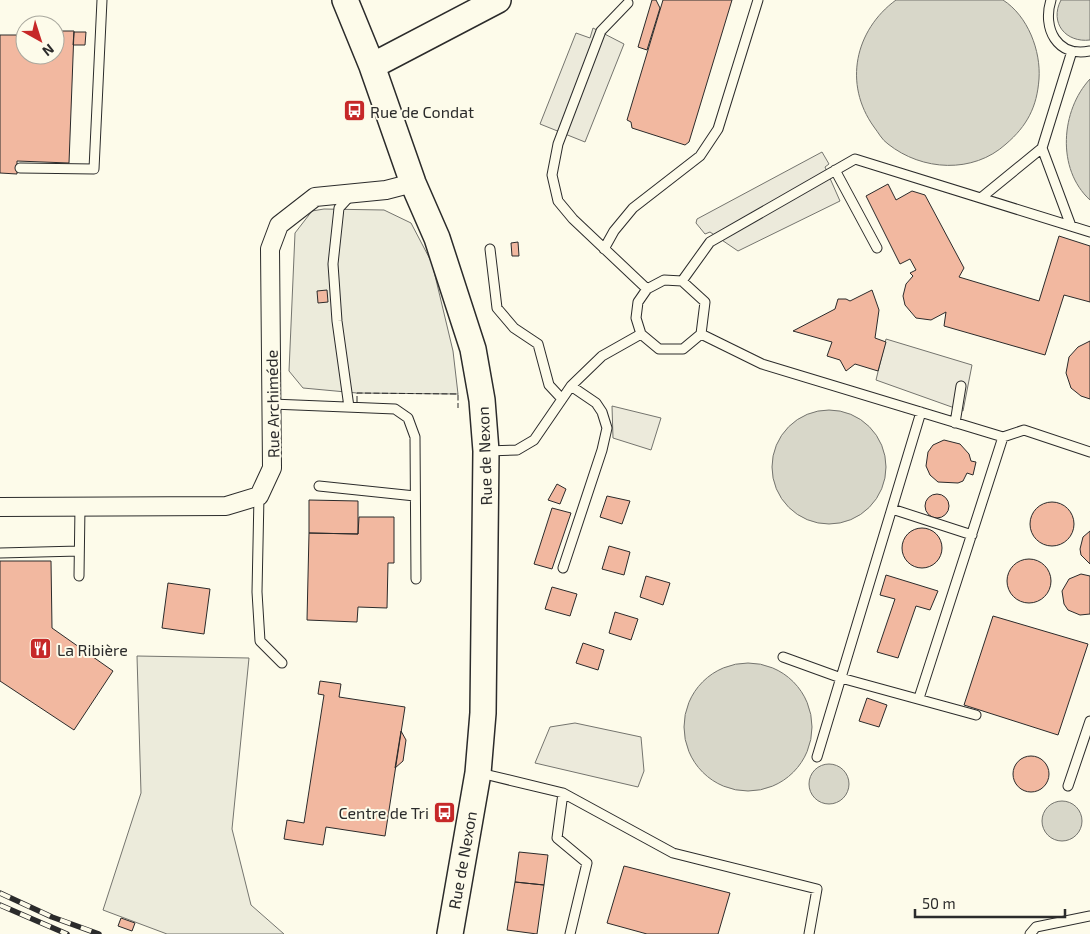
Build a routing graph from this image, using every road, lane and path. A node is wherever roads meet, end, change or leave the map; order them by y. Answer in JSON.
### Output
{"nodes":[{"id":1,"x":102,"y":0,"type":"edge"},
{"id":2,"x":345,"y":0,"type":"edge"},
{"id":3,"x":498,"y":0,"type":"edge"},
{"id":4,"x":758,"y":0,"type":"edge"},
{"id":5,"x":1051,"y":0,"type":"edge"},
{"id":6,"x":628,"y":4,"type":"dead end"},
{"id":7,"x":1072,"y":50,"type":"junction"},
{"id":8,"x":1090,"y":51,"type":"edge"},
{"id":9,"x":372,"y":66,"type":"junction"},
{"id":10,"x":1042,"y":148,"type":"junction"},
{"id":11,"x":20,"y":168,"type":"dead end"},
{"id":12,"x":836,"y":170,"type":"junction"},
{"id":13,"x":413,"y":183,"type":"junction"},
{"id":14,"x":353,"y":193,"type":"junction"},
{"id":15,"x":982,"y":197,"type":"junction"},
{"id":16,"x":1071,"y":226,"type":"junction"},
{"id":17,"x":1090,"y":232,"type":"edge"},
{"id":18,"x":604,"y":248,"type":"junction"},
{"id":19,"x":877,"y":248,"type":"dead end"},
{"id":20,"x":490,"y":249,"type":"dead end"},
{"id":21,"x":682,"y":281,"type":"junction"},
{"id":22,"x":647,"y":289,"type":"junction"},
{"id":23,"x":641,"y":334,"type":"junction"},
{"id":24,"x":702,"y":334,"type":"junction"},
{"id":25,"x":570,"y":386,"type":"junction"},
{"id":26,"x":961,"y":386,"type":"dead end"},
{"id":27,"x":562,"y":399,"type":"junction"},
{"id":28,"x":272,"y":404,"type":"junction"},
{"id":29,"x":349,"y":407,"type":"junction"},
{"id":30,"x":921,"y":412,"type":"junction"},
{"id":31,"x":955,"y":423,"type":"junction"},
{"id":32,"x":1003,"y":437,"type":"junction"},
{"id":33,"x":486,"y":451,"type":"junction"},
{"id":34,"x":1090,"y":452,"type":"edge"},
{"id":35,"x":319,"y":486,"type":"dead end"},
{"id":36,"x":259,"y":496,"type":"junction"},
{"id":37,"x":415,"y":496,"type":"junction"},
{"id":38,"x":0,"y":507,"type":"edge"},
{"id":39,"x":80,"y":507,"type":"junction"},
{"id":40,"x":892,"y":509,"type":"junction"},
{"id":41,"x":972,"y":535,"type":"junction"},
{"id":42,"x":79,"y":551,"type":"junction"},
{"id":43,"x":0,"y":553,"type":"edge"},
{"id":44,"x":563,"y":568,"type":"dead end"},
{"id":45,"x":79,"y":576,"type":"dead end"},
{"id":46,"x":416,"y":579,"type":"dead end"},
{"id":47,"x":783,"y":657,"type":"dead end"},
{"id":48,"x":282,"y":663,"type":"dead end"},
{"id":49,"x":841,"y":678,"type":"junction"},
{"id":50,"x":920,"y":698,"type":"junction"},
{"id":51,"x":976,"y":715,"type":"dead end"},
{"id":52,"x":1090,"y":720,"type":"edge"},
{"id":53,"x":817,"y":757,"type":"dead end"},
{"id":54,"x":478,"y":773,"type":"junction"},
{"id":55,"x":1068,"y":786,"type":"dead end"},
{"id":56,"x":563,"y":793,"type":"junction"},
{"id":57,"x":1090,"y":916,"type":"edge"},
{"id":58,"x":450,"y":934,"type":"edge"},
{"id":59,"x":570,"y":934,"type":"edge"},
{"id":60,"x":809,"y":934,"type":"edge"},
{"id":61,"x":1030,"y":934,"type":"edge"}],
"edges":[{"from":1,"to":11,"type":"lane"},
{"from":2,"to":9,"type":"street","name":"Rue de Nexon"},
{"from":3,"to":9,"type":"street"},
{"from":4,"to":18,"type":"lane"},
{"from":5,"to":7,"type":"lane"},
{"from":6,"to":18,"type":"lane"},
{"from":7,"to":8,"type":"lane"},
{"from":7,"to":10,"type":"lane"},
{"from":9,"to":13,"type":"street","name":"Rue de Nexon"},
{"from":10,"to":15,"type":"lane"},
{"from":10,"to":16,"type":"lane"},
{"from":12,"to":15,"type":"lane"},
{"from":12,"to":19,"type":"lane"},
{"from":12,"to":21,"type":"lane"},
{"from":13,"to":14,"type":"street","name":"Rue Archiméde"},
{"from":13,"to":33,"type":"street","name":"Rue de Nexon"},
{"from":14,"to":28,"type":"street","name":"Rue Archiméde"},
{"from":14,"to":29,"type":"lane"},
{"from":15,"to":16,"type":"lane"},
{"from":16,"to":17,"type":"lane"},
{"from":18,"to":22,"type":"lane"},
{"from":20,"to":27,"type":"lane"},
{"from":21,"to":22,"type":"lane"},
{"from":21,"to":24,"type":"lane"},
{"from":22,"to":23,"type":"lane"},
{"from":23,"to":24,"type":"lane"},
{"from":23,"to":25,"type":"lane"},
{"from":24,"to":30,"type":"lane"},
{"from":25,"to":27,"type":"lane"},
{"from":25,"to":44,"type":"lane"},
{"from":26,"to":31,"type":"lane"},
{"from":27,"to":33,"type":"lane"},
{"from":28,"to":29,"type":"lane"},
{"from":28,"to":36,"type":"street","name":"Rue Archiméde"},
{"from":29,"to":37,"type":"lane"},
{"from":30,"to":31,"type":"lane"},
{"from":30,"to":40,"type":"lane"},
{"from":31,"to":32,"type":"lane"},
{"from":32,"to":34,"type":"lane"},
{"from":32,"to":41,"type":"lane"},
{"from":33,"to":54,"type":"street","name":"Rue de Nexon"},
{"from":35,"to":37,"type":"lane"},
{"from":36,"to":39,"type":"street"},
{"from":36,"to":48,"type":"lane"},
{"from":37,"to":46,"type":"lane"},
{"from":38,"to":39,"type":"street"},
{"from":39,"to":42,"type":"lane"},
{"from":40,"to":41,"type":"lane"},
{"from":40,"to":49,"type":"lane"},
{"from":41,"to":50,"type":"lane"},
{"from":42,"to":43,"type":"lane"},
{"from":42,"to":45,"type":"lane"},
{"from":47,"to":49,"type":"lane"},
{"from":49,"to":50,"type":"lane"},
{"from":49,"to":53,"type":"lane"},
{"from":50,"to":51,"type":"lane"},
{"from":52,"to":55,"type":"lane"},
{"from":54,"to":56,"type":"lane"},
{"from":54,"to":58,"type":"street","name":"Rue de Nexon"},
{"from":56,"to":59,"type":"lane"},
{"from":56,"to":60,"type":"lane"},
{"from":57,"to":61,"type":"lane"}]}
